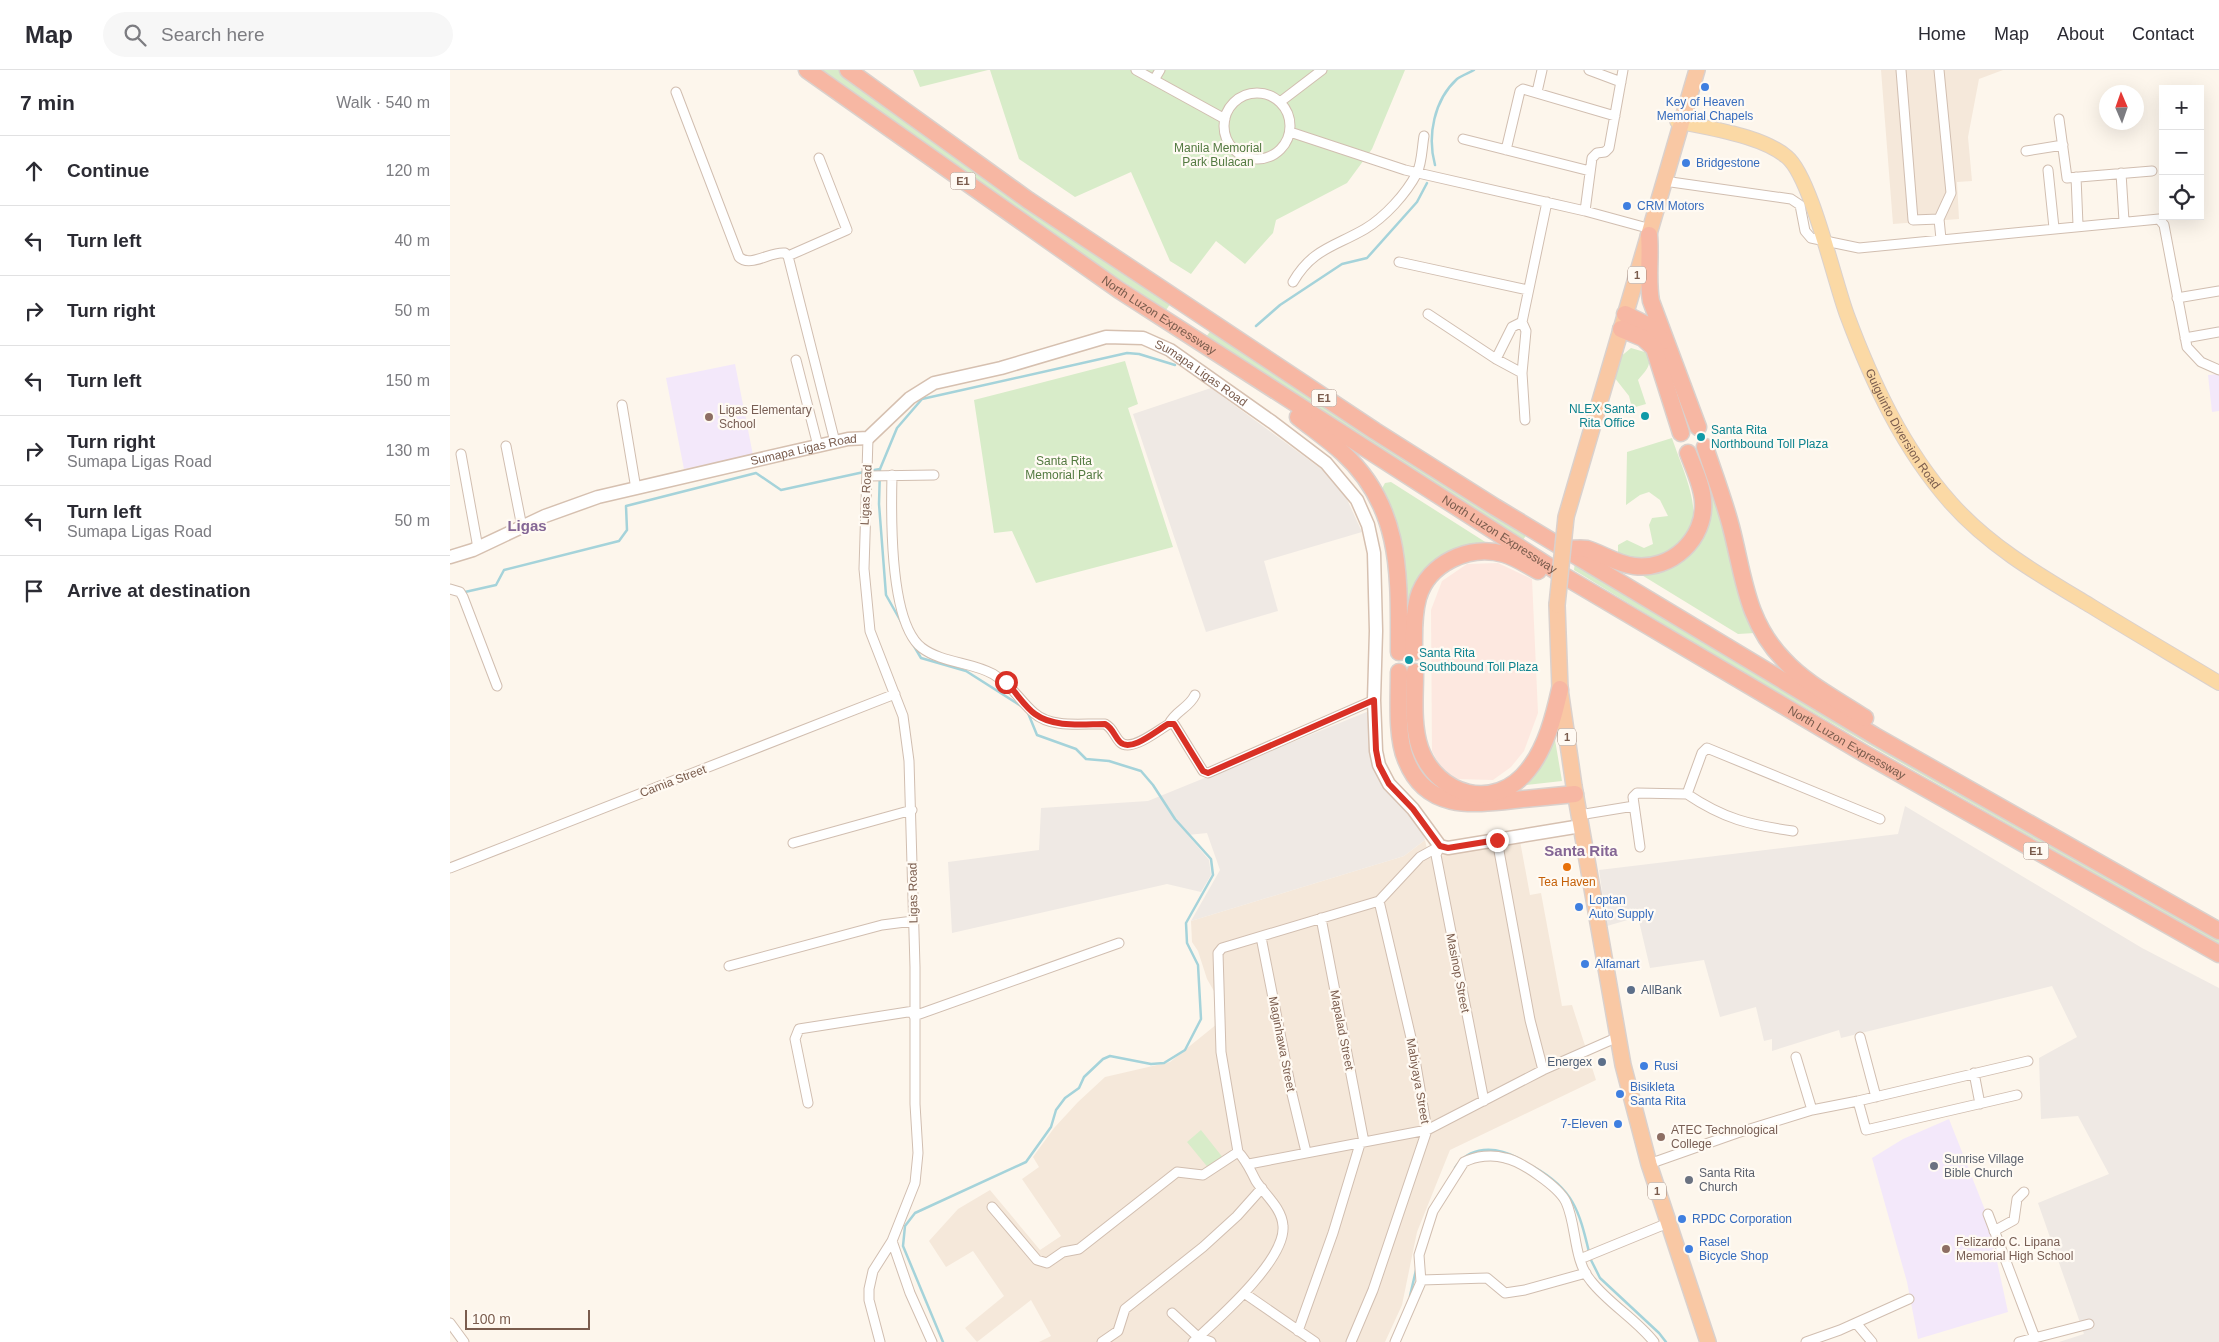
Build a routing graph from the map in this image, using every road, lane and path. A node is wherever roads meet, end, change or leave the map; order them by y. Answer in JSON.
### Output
{"nodes":[{"id":1,"x":807,"y":70,"type":"edge"},
{"id":2,"x":848,"y":70,"type":"edge"},
{"id":3,"x":1136,"y":70,"type":"edge"},
{"id":4,"x":1160,"y":70,"type":"edge"},
{"id":5,"x":1322,"y":70,"type":"edge"},
{"id":6,"x":1542,"y":70,"type":"edge"},
{"id":7,"x":1589,"y":70,"type":"edge"},
{"id":8,"x":1623,"y":70,"type":"edge"},
{"id":9,"x":1697,"y":70,"type":"edge"},
{"id":10,"x":1901,"y":70,"type":"edge"},
{"id":11,"x":1939,"y":70,"type":"edge"},
{"id":12,"x":1154,"y":80,"type":"junction"},
{"id":13,"x":1621,"y":82,"type":"junction"},
{"id":14,"x":676,"y":92,"type":"dead end"},
{"id":15,"x":1538,"y":92,"type":"junction"},
{"id":16,"x":1280,"y":102,"type":"junction"},
{"id":17,"x":1615,"y":116,"type":"junction"},
{"id":18,"x":1225,"y":119,"type":"junction"},
{"id":19,"x":2059,"y":119,"type":"dead end"},
{"id":20,"x":1677,"y":121,"type":"dead end"},
{"id":21,"x":1290,"y":132,"type":"junction"},
{"id":22,"x":1424,"y":136,"type":"dead end"},
{"id":23,"x":1463,"y":139,"type":"dead end"},
{"id":24,"x":2063,"y":146,"type":"junction"},
{"id":25,"x":1506,"y":150,"type":"junction"},
{"id":26,"x":2026,"y":151,"type":"dead end"},
{"id":27,"x":818,"y":158,"type":"dead end"},
{"id":28,"x":2048,"y":170,"type":"dead end"},
{"id":29,"x":1590,"y":171,"type":"junction"},
{"id":30,"x":2152,"y":171,"type":"dead end"},
{"id":31,"x":1418,"y":172,"type":"junction"},
{"id":32,"x":2121,"y":173,"type":"junction"},
{"id":33,"x":2076,"y":177,"type":"junction"},
{"id":34,"x":1664,"y":181,"type":"junction"},
{"id":35,"x":1548,"y":202,"type":"junction"},
{"id":36,"x":1584,"y":211,"type":"junction"},
{"id":37,"x":1939,"y":219,"type":"junction"},
{"id":38,"x":2124,"y":221,"type":"junction"},
{"id":39,"x":2078,"y":226,"type":"junction"},
{"id":40,"x":2054,"y":228,"type":"junction"},
{"id":41,"x":1650,"y":232,"type":"junction"},
{"id":42,"x":1941,"y":239,"type":"junction"},
{"id":43,"x":1824,"y":241,"type":"junction"},
{"id":44,"x":788,"y":256,"type":"junction"},
{"id":45,"x":1399,"y":262,"type":"dead end"},
{"id":46,"x":1293,"y":282,"type":"dead end"},
{"id":47,"x":1528,"y":290,"type":"junction"},
{"id":48,"x":2219,"y":291,"type":"edge"},
{"id":49,"x":2177,"y":298,"type":"junction"},
{"id":50,"x":1428,"y":314,"type":"dead end"},
{"id":51,"x":1623,"y":321,"type":"junction"},
{"id":52,"x":1522,"y":322,"type":"junction"},
{"id":53,"x":2219,"y":332,"type":"edge"},
{"id":54,"x":2185,"y":338,"type":"junction"},
{"id":55,"x":1667,"y":344,"type":"junction"},
{"id":56,"x":1496,"y":359,"type":"junction"},
{"id":57,"x":796,"y":360,"type":"dead end"},
{"id":58,"x":2219,"y":370,"type":"edge"},
{"id":59,"x":1522,"y":372,"type":"junction"},
{"id":60,"x":1278,"y":392,"type":"junction"},
{"id":61,"x":622,"y":405,"type":"dead end"},
{"id":62,"x":1525,"y":420,"type":"dead end"},
{"id":63,"x":1698,"y":427,"type":"dead end"},
{"id":64,"x":1681,"y":433,"type":"dead end"},
{"id":65,"x":868,"y":438,"type":"junction"},
{"id":66,"x":835,"y":442,"type":"junction"},
{"id":67,"x":506,"y":446,"type":"dead end"},
{"id":68,"x":818,"y":446,"type":"junction"},
{"id":69,"x":1705,"y":447,"type":"dead end"},
{"id":70,"x":1688,"y":453,"type":"dead end"},
{"id":71,"x":460,"y":454,"type":"dead end"},
{"id":72,"x":888,"y":475,"type":"junction"},
{"id":73,"x":934,"y":475,"type":"dead end"},
{"id":74,"x":870,"y":476,"type":"junction"},
{"id":75,"x":636,"y":489,"type":"junction"},
{"id":76,"x":522,"y":527,"type":"junction"},
{"id":77,"x":478,"y":548,"type":"junction"},
{"id":78,"x":1564,"y":550,"type":"junction"},
{"id":79,"x":450,"y":557,"type":"edge"},
{"id":80,"x":1564,"y":576,"type":"junction"},
{"id":81,"x":450,"y":589,"type":"edge"},
{"id":82,"x":2219,"y":683,"type":"edge"},
{"id":83,"x":497,"y":686,"type":"dead end"},
{"id":84,"x":1560,"y":689,"type":"junction"},
{"id":85,"x":895,"y":694,"type":"junction"},
{"id":86,"x":1195,"y":695,"type":"dead end"},
{"id":87,"x":1374,"y":700,"type":"junction"},
{"id":88,"x":1168,"y":724,"type":"junction"},
{"id":89,"x":1898,"y":750,"type":"junction"},
{"id":90,"x":1575,"y":790,"type":"junction"},
{"id":91,"x":1496,"y":792,"type":"junction"},
{"id":92,"x":1688,"y":794,"type":"junction"},
{"id":93,"x":1634,"y":806,"type":"junction"},
{"id":94,"x":912,"y":810,"type":"junction"},
{"id":95,"x":1880,"y":819,"type":"dead end"},
{"id":96,"x":1580,"y":821,"type":"junction"},
{"id":97,"x":1793,"y":831,"type":"dead end"},
{"id":98,"x":1497,"y":840,"type":"junction"},
{"id":99,"x":793,"y":844,"type":"dead end"},
{"id":100,"x":1440,"y":846,"type":"junction"},
{"id":101,"x":1640,"y":847,"type":"dead end"},
{"id":102,"x":450,"y":868,"type":"edge"},
{"id":103,"x":1379,"y":901,"type":"junction"},
{"id":104,"x":1321,"y":918,"type":"junction"},
{"id":105,"x":914,"y":922,"type":"junction"},
{"id":106,"x":2219,"y":930,"type":"edge"},
{"id":107,"x":1261,"y":937,"type":"junction"},
{"id":108,"x":1119,"y":943,"type":"dead end"},
{"id":109,"x":2219,"y":954,"type":"edge"},
{"id":110,"x":729,"y":966,"type":"dead end"},
{"id":111,"x":914,"y":1013,"type":"junction"},
{"id":112,"x":1860,"y":1037,"type":"dead end"},
{"id":113,"x":1618,"y":1038,"type":"junction"},
{"id":114,"x":1796,"y":1057,"type":"dead end"},
{"id":115,"x":2028,"y":1061,"type":"dead end"},
{"id":116,"x":1544,"y":1070,"type":"junction"},
{"id":117,"x":1974,"y":1073,"type":"junction"},
{"id":118,"x":2018,"y":1095,"type":"dead end"},
{"id":119,"x":1876,"y":1097,"type":"junction"},
{"id":120,"x":1484,"y":1101,"type":"junction"},
{"id":121,"x":1858,"y":1102,"type":"junction"},
{"id":122,"x":808,"y":1103,"type":"dead end"},
{"id":123,"x":1980,"y":1104,"type":"junction"},
{"id":124,"x":1812,"y":1110,"type":"junction"},
{"id":125,"x":1426,"y":1130,"type":"junction"},
{"id":126,"x":1362,"y":1143,"type":"junction"},
{"id":127,"x":1238,"y":1152,"type":"junction"},
{"id":128,"x":1306,"y":1152,"type":"junction"},
{"id":129,"x":1249,"y":1164,"type":"junction"},
{"id":130,"x":1649,"y":1164,"type":"junction"},
{"id":131,"x":1262,"y":1188,"type":"junction"},
{"id":132,"x":2024,"y":1192,"type":"dead end"},
{"id":133,"x":992,"y":1208,"type":"dead end"},
{"id":134,"x":1988,"y":1214,"type":"dead end"},
{"id":135,"x":1668,"y":1222,"type":"junction"},
{"id":136,"x":1994,"y":1231,"type":"junction"},
{"id":137,"x":892,"y":1241,"type":"junction"},
{"id":138,"x":1583,"y":1258,"type":"junction"},
{"id":139,"x":1586,"y":1273,"type":"junction"},
{"id":140,"x":1421,"y":1280,"type":"junction"},
{"id":141,"x":1244,"y":1293,"type":"junction"},
{"id":142,"x":1910,"y":1299,"type":"dead end"},
{"id":143,"x":1172,"y":1313,"type":"dead end"},
{"id":144,"x":450,"y":1322,"type":"edge"},
{"id":145,"x":1856,"y":1323,"type":"junction"},
{"id":146,"x":2089,"y":1324,"type":"dead end"},
{"id":147,"x":1298,"y":1331,"type":"junction"},
{"id":148,"x":2035,"y":1338,"type":"junction"},
{"id":149,"x":1196,"y":1339,"type":"edge"},
{"id":150,"x":464,"y":1342,"type":"edge"},
{"id":151,"x":880,"y":1342,"type":"edge"},
{"id":152,"x":932,"y":1342,"type":"edge"},
{"id":153,"x":1102,"y":1342,"type":"edge"},
{"id":154,"x":1211,"y":1342,"type":"edge"},
{"id":155,"x":1315,"y":1342,"type":"edge"},
{"id":156,"x":1351,"y":1342,"type":"edge"},
{"id":157,"x":1395,"y":1342,"type":"edge"},
{"id":158,"x":1654,"y":1342,"type":"edge"},
{"id":159,"x":1708,"y":1342,"type":"edge"},
{"id":160,"x":1806,"y":1342,"type":"edge"},
{"id":161,"x":1872,"y":1342,"type":"edge"},
{"id":162,"x":2019,"y":1342,"type":"edge"}],
"edges":[{"from":1,"to":60,"type":"highway","name":"North Luzon Expressway","number":"E1"},
{"from":2,"to":78,"type":"highway","name":"North Luzon Expressway","number":"E1"},
{"from":3,"to":12,"type":"street"},
{"from":4,"to":12,"type":"street"},
{"from":5,"to":16,"type":"street"},
{"from":6,"to":15,"type":"street"},
{"from":7,"to":13,"type":"street"},
{"from":8,"to":13,"type":"street"},
{"from":9,"to":34,"type":"highway","number":"1"},
{"from":10,"to":37,"type":"street"},
{"from":11,"to":37,"type":"street"},
{"from":12,"to":18,"type":"street"},
{"from":13,"to":17,"type":"street"},
{"from":14,"to":44,"type":"street"},
{"from":15,"to":17,"type":"street"},
{"from":15,"to":25,"type":"street"},
{"from":16,"to":18,"type":"street"},
{"from":16,"to":21,"type":"street"},
{"from":17,"to":29,"type":"street"},
{"from":18,"to":21,"type":"street"},
{"from":19,"to":24,"type":"street"},
{"from":20,"to":43,"type":"main road","name":"Guiguinto Diversion Road"},
{"from":21,"to":31,"type":"street"},
{"from":22,"to":31,"type":"street"},
{"from":23,"to":25,"type":"street"},
{"from":24,"to":26,"type":"street"},
{"from":24,"to":33,"type":"street"},
{"from":25,"to":29,"type":"street"},
{"from":27,"to":44,"type":"street"},
{"from":28,"to":40,"type":"street"},
{"from":29,"to":36,"type":"street"},
{"from":30,"to":32,"type":"street"},
{"from":31,"to":35,"type":"street"},
{"from":31,"to":46,"type":"street"},
{"from":32,"to":33,"type":"street"},
{"from":32,"to":38,"type":"street"},
{"from":33,"to":39,"type":"street"},
{"from":34,"to":41,"type":"highway","number":"1"},
{"from":34,"to":43,"type":"street"},
{"from":35,"to":36,"type":"street"},
{"from":35,"to":47,"type":"street"},
{"from":36,"to":41,"type":"street"},
{"from":37,"to":42,"type":"street"},
{"from":38,"to":39,"type":"street"},
{"from":38,"to":49,"type":"street"},
{"from":39,"to":40,"type":"street"},
{"from":40,"to":42,"type":"street"},
{"from":41,"to":51,"type":"highway","number":"1"},
{"from":41,"to":55,"type":"highway"},
{"from":42,"to":43,"type":"street"},
{"from":43,"to":82,"type":"main road","name":"Guiguinto Diversion Road"},
{"from":44,"to":66,"type":"street"},
{"from":45,"to":47,"type":"street"},
{"from":47,"to":52,"type":"street"},
{"from":48,"to":49,"type":"street"},
{"from":49,"to":54,"type":"street"},
{"from":50,"to":56,"type":"street"},
{"from":51,"to":55,"type":"highway"},
{"from":51,"to":64,"type":"highway"},
{"from":51,"to":84,"type":"highway","number":"1","bridge":true},
{"from":52,"to":56,"type":"street"},
{"from":52,"to":59,"type":"street"},
{"from":53,"to":54,"type":"street"},
{"from":54,"to":58,"type":"street"},
{"from":55,"to":63,"type":"highway"},
{"from":56,"to":59,"type":"street"},
{"from":57,"to":68,"type":"street"},
{"from":59,"to":62,"type":"street"},
{"from":60,"to":80,"type":"highway","name":"North Luzon Expressway","number":"E1"},
{"from":60,"to":80,"type":"highway"},
{"from":61,"to":75,"type":"street"},
{"from":65,"to":66,"type":"main road","name":"Sumapa Ligas Road"},
{"from":65,"to":74,"type":"street","name":"Ligas Road"},
{"from":65,"to":87,"type":"main road","name":"Sumapa Ligas Road"},
{"from":66,"to":68,"type":"main road","name":"Sumapa Ligas Road"},
{"from":67,"to":76,"type":"street"},
{"from":68,"to":75,"type":"main road","name":"Sumapa Ligas Road"},
{"from":69,"to":89,"type":"highway"},
{"from":70,"to":78,"type":"highway"},
{"from":71,"to":77,"type":"street"},
{"from":72,"to":73,"type":"street"},
{"from":72,"to":74,"type":"street"},
{"from":72,"to":88,"type":"street"},
{"from":74,"to":85,"type":"street","name":"Ligas Road"},
{"from":75,"to":76,"type":"main road","name":"Sumapa Ligas Road"},
{"from":76,"to":77,"type":"main road","name":"Sumapa Ligas Road"},
{"from":77,"to":79,"type":"main road","name":"Sumapa Ligas Road"},
{"from":78,"to":89,"type":"highway","name":"North Luzon Expressway","number":"E1"},
{"from":80,"to":109,"type":"highway","name":"North Luzon Expressway","number":"E1"},
{"from":81,"to":83,"type":"street"},
{"from":84,"to":90,"type":"highway","number":"1"},
{"from":84,"to":91,"type":"highway"},
{"from":85,"to":94,"type":"street","name":"Ligas Road"},
{"from":85,"to":102,"type":"street","name":"Camia Street"},
{"from":86,"to":88,"type":"street"},
{"from":87,"to":88,"type":"street"},
{"from":87,"to":100,"type":"main road","name":"Sumapa Ligas Road"},
{"from":89,"to":106,"type":"highway","name":"North Luzon Expressway","number":"E1"},
{"from":90,"to":91,"type":"highway"},
{"from":90,"to":91,"type":"highway"},
{"from":90,"to":96,"type":"highway","number":"1"},
{"from":92,"to":93,"type":"street"},
{"from":92,"to":95,"type":"street"},
{"from":92,"to":97,"type":"street"},
{"from":93,"to":96,"type":"street"},
{"from":93,"to":101,"type":"street"},
{"from":94,"to":99,"type":"street"},
{"from":94,"to":105,"type":"street","name":"Ligas Road"},
{"from":96,"to":98,"type":"main road"},
{"from":96,"to":113,"type":"highway","number":"1"},
{"from":98,"to":100,"type":"main road"},
{"from":98,"to":116,"type":"street"},
{"from":100,"to":103,"type":"street"},
{"from":100,"to":120,"type":"street","name":"Masinop Street"},
{"from":103,"to":104,"type":"street"},
{"from":103,"to":125,"type":"street","name":"Mabiyaya Street"},
{"from":104,"to":107,"type":"street"},
{"from":104,"to":126,"type":"street","name":"Mapalad Street"},
{"from":105,"to":110,"type":"street"},
{"from":105,"to":111,"type":"street","name":"Ligas Road"},
{"from":107,"to":127,"type":"street"},
{"from":107,"to":128,"type":"street","name":"Maginhawa Street"},
{"from":108,"to":111,"type":"street"},
{"from":111,"to":122,"type":"street"},
{"from":111,"to":137,"type":"street","name":"Ligas Road"},
{"from":112,"to":119,"type":"street"},
{"from":113,"to":116,"type":"street"},
{"from":113,"to":130,"type":"highway","number":"1"},
{"from":114,"to":124,"type":"street"},
{"from":115,"to":117,"type":"street"},
{"from":116,"to":120,"type":"street"},
{"from":117,"to":119,"type":"street"},
{"from":117,"to":123,"type":"street"},
{"from":118,"to":123,"type":"street"},
{"from":119,"to":121,"type":"street"},
{"from":120,"to":125,"type":"street"},
{"from":121,"to":123,"type":"street"},
{"from":121,"to":124,"type":"street"},
{"from":124,"to":130,"type":"street"},
{"from":125,"to":126,"type":"street"},
{"from":125,"to":156,"type":"street","name":"Mabiyaya Street"},
{"from":126,"to":128,"type":"street"},
{"from":126,"to":147,"type":"street"},
{"from":127,"to":129,"type":"street"},
{"from":127,"to":133,"type":"street"},
{"from":128,"to":129,"type":"street"},
{"from":129,"to":131,"type":"street"},
{"from":130,"to":135,"type":"highway","number":"1"},
{"from":131,"to":141,"type":"street"},
{"from":131,"to":153,"type":"street"},
{"from":132,"to":136,"type":"street"},
{"from":134,"to":136,"type":"street"},
{"from":135,"to":138,"type":"street"},
{"from":135,"to":159,"type":"highway","number":"1"},
{"from":136,"to":148,"type":"street"},
{"from":137,"to":151,"type":"street","name":"Ligas Road"},
{"from":137,"to":152,"type":"street"},
{"from":138,"to":139,"type":"street"},
{"from":138,"to":140,"type":"street"},
{"from":139,"to":140,"type":"street"},
{"from":139,"to":158,"type":"street"},
{"from":140,"to":157,"type":"street"},
{"from":141,"to":147,"type":"street"},
{"from":141,"to":149,"type":"street"},
{"from":142,"to":145,"type":"street"},
{"from":143,"to":149,"type":"street"},
{"from":144,"to":150,"type":"street"},
{"from":145,"to":160,"type":"street"},
{"from":145,"to":161,"type":"street"},
{"from":146,"to":148,"type":"street"},
{"from":147,"to":155,"type":"street"},
{"from":148,"to":162,"type":"street"},
{"from":149,"to":154,"type":"street"}]}
